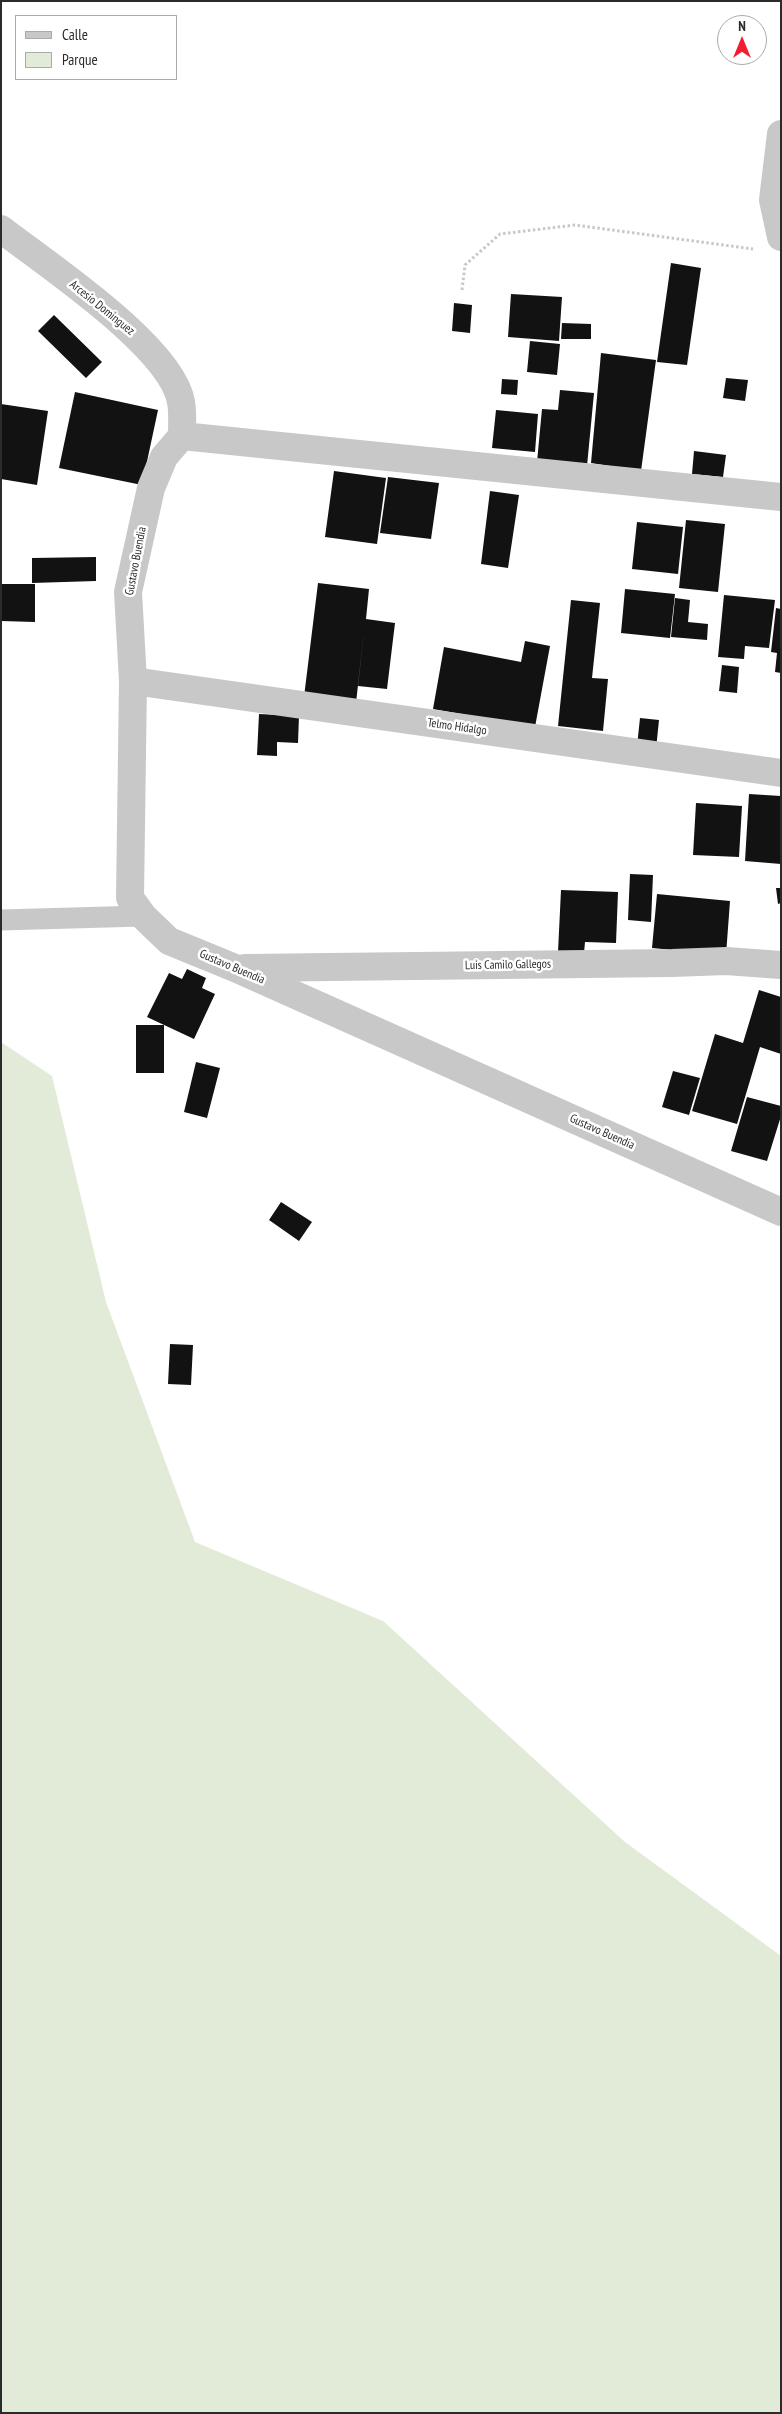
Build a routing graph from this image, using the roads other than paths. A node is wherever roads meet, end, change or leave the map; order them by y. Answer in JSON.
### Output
{"nodes":[{"id":1,"x":781,"y":134,"type":"edge"},
{"id":2,"x":1,"y":229,"type":"edge"},
{"id":3,"x":772,"y":244,"type":"edge"},
{"id":4,"x":182,"y":436,"type":"junction"},
{"id":5,"x":781,"y":497,"type":"edge"},
{"id":6,"x":133,"y":681,"type":"junction"},
{"id":7,"x":781,"y":773,"type":"edge"},
{"id":8,"x":143,"y":916,"type":"junction"},
{"id":9,"x":1,"y":920,"type":"edge"},
{"id":10,"x":781,"y":965,"type":"edge"},
{"id":11,"x":235,"y":968,"type":"junction"},
{"id":12,"x":781,"y":1212,"type":"edge"}],
"edges":[{"from":1,"to":3,"type":"street"},
{"from":2,"to":4,"type":"street","name":"Arcesio Dominguez"},
{"from":4,"to":5,"type":"street"},
{"from":4,"to":6,"type":"street","name":"Gustavo Buendia"},
{"from":6,"to":7,"type":"street","name":"Telmo Hidalgo"},
{"from":6,"to":8,"type":"street","name":"Gustavo Buendia"},
{"from":8,"to":9,"type":"lane"},
{"from":8,"to":11,"type":"street","name":"Gustavo Buendia"},
{"from":10,"to":11,"type":"street","name":"Luis Camilo Gallegos"},
{"from":11,"to":12,"type":"street","name":"Gustavo Buendia"}]}
